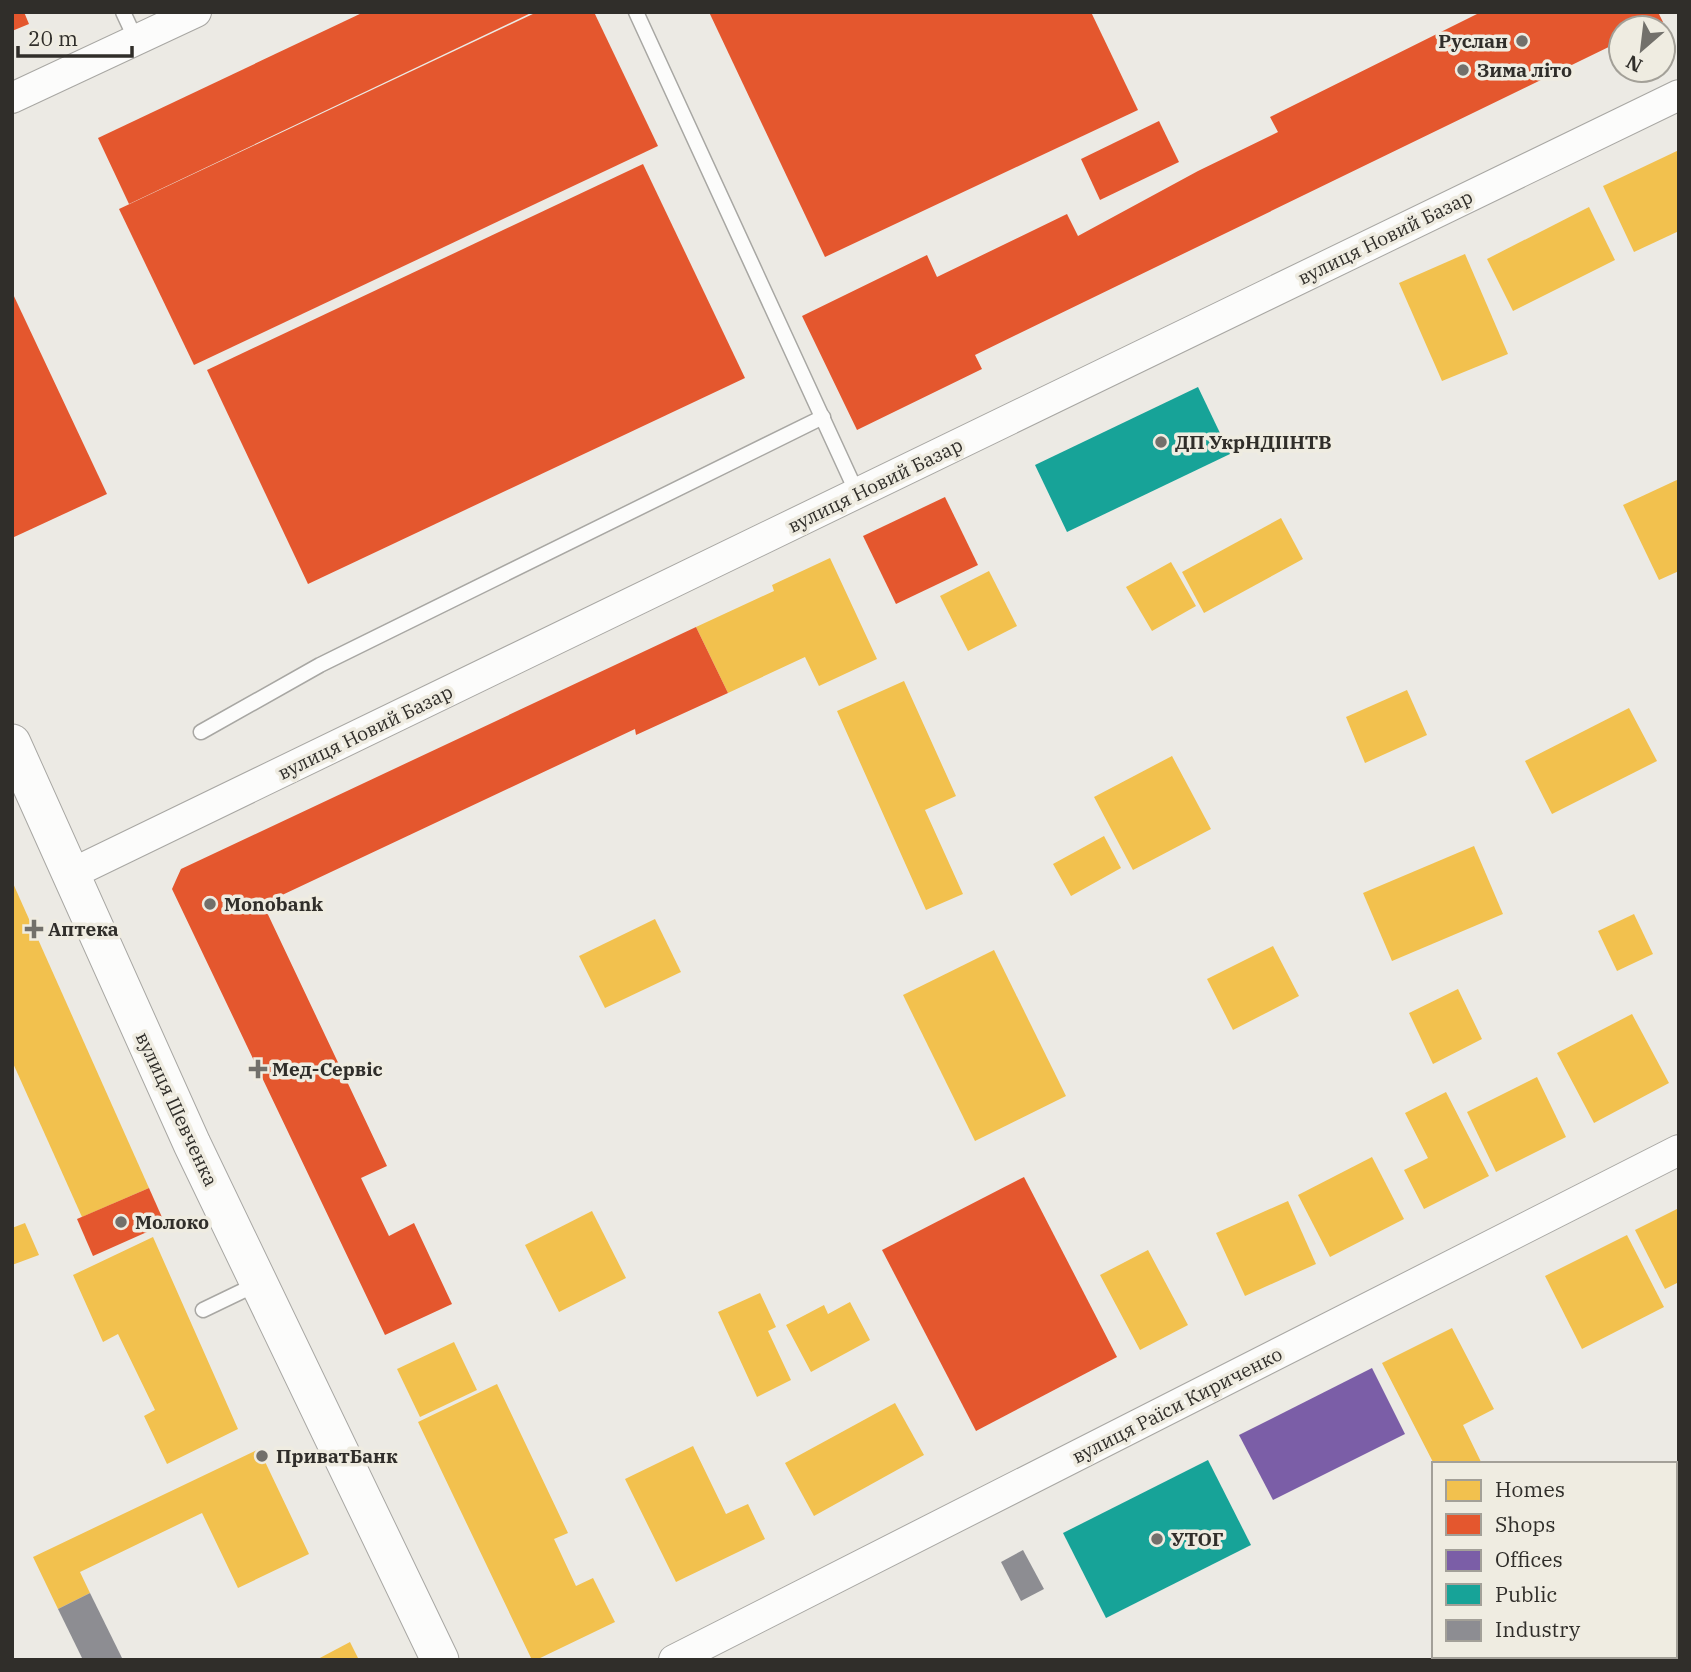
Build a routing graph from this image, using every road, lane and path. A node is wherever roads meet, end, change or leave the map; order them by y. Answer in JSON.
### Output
{"nodes":[{"id":1,"x":123,"y":12,"type":"edge"},
{"id":2,"x":196,"y":12,"type":"edge"},
{"id":3,"x":636,"y":12,"type":"edge"},
{"id":4,"x":136,"y":40,"type":"junction"},
{"id":5,"x":1679,"y":94,"type":"edge"},
{"id":6,"x":12,"y":98,"type":"edge"},
{"id":7,"x":823,"y":417,"type":"junction"},
{"id":8,"x":857,"y":493,"type":"junction"},
{"id":9,"x":201,"y":732,"type":"dead end"},
{"id":10,"x":12,"y":743,"type":"edge"},
{"id":11,"x":71,"y":874,"type":"junction"},
{"id":12,"x":1679,"y":1150,"type":"edge"},
{"id":13,"x":259,"y":1284,"type":"junction"},
{"id":14,"x":203,"y":1310,"type":"dead end"},
{"id":15,"x":440,"y":1660,"type":"edge"},
{"id":16,"x":674,"y":1660,"type":"edge"}],
"edges":[{"from":1,"to":4,"type":"lane"},
{"from":2,"to":4,"type":"street"},
{"from":3,"to":7,"type":"lane"},
{"from":4,"to":6,"type":"street"},
{"from":5,"to":8,"type":"street","name":"вулиця Новий Базар"},
{"from":7,"to":8,"type":"lane"},
{"from":7,"to":9,"type":"lane"},
{"from":8,"to":11,"type":"street","name":"вулиця Новий Базар"},
{"from":10,"to":11,"type":"street","name":"вулиця Шевченка"},
{"from":11,"to":13,"type":"street","name":"вулиця Шевченка"},
{"from":12,"to":16,"type":"street","name":"вулиця Раїси Кириченко"},
{"from":13,"to":14,"type":"lane"},
{"from":13,"to":15,"type":"street","name":"вулиця Шевченка"}]}
